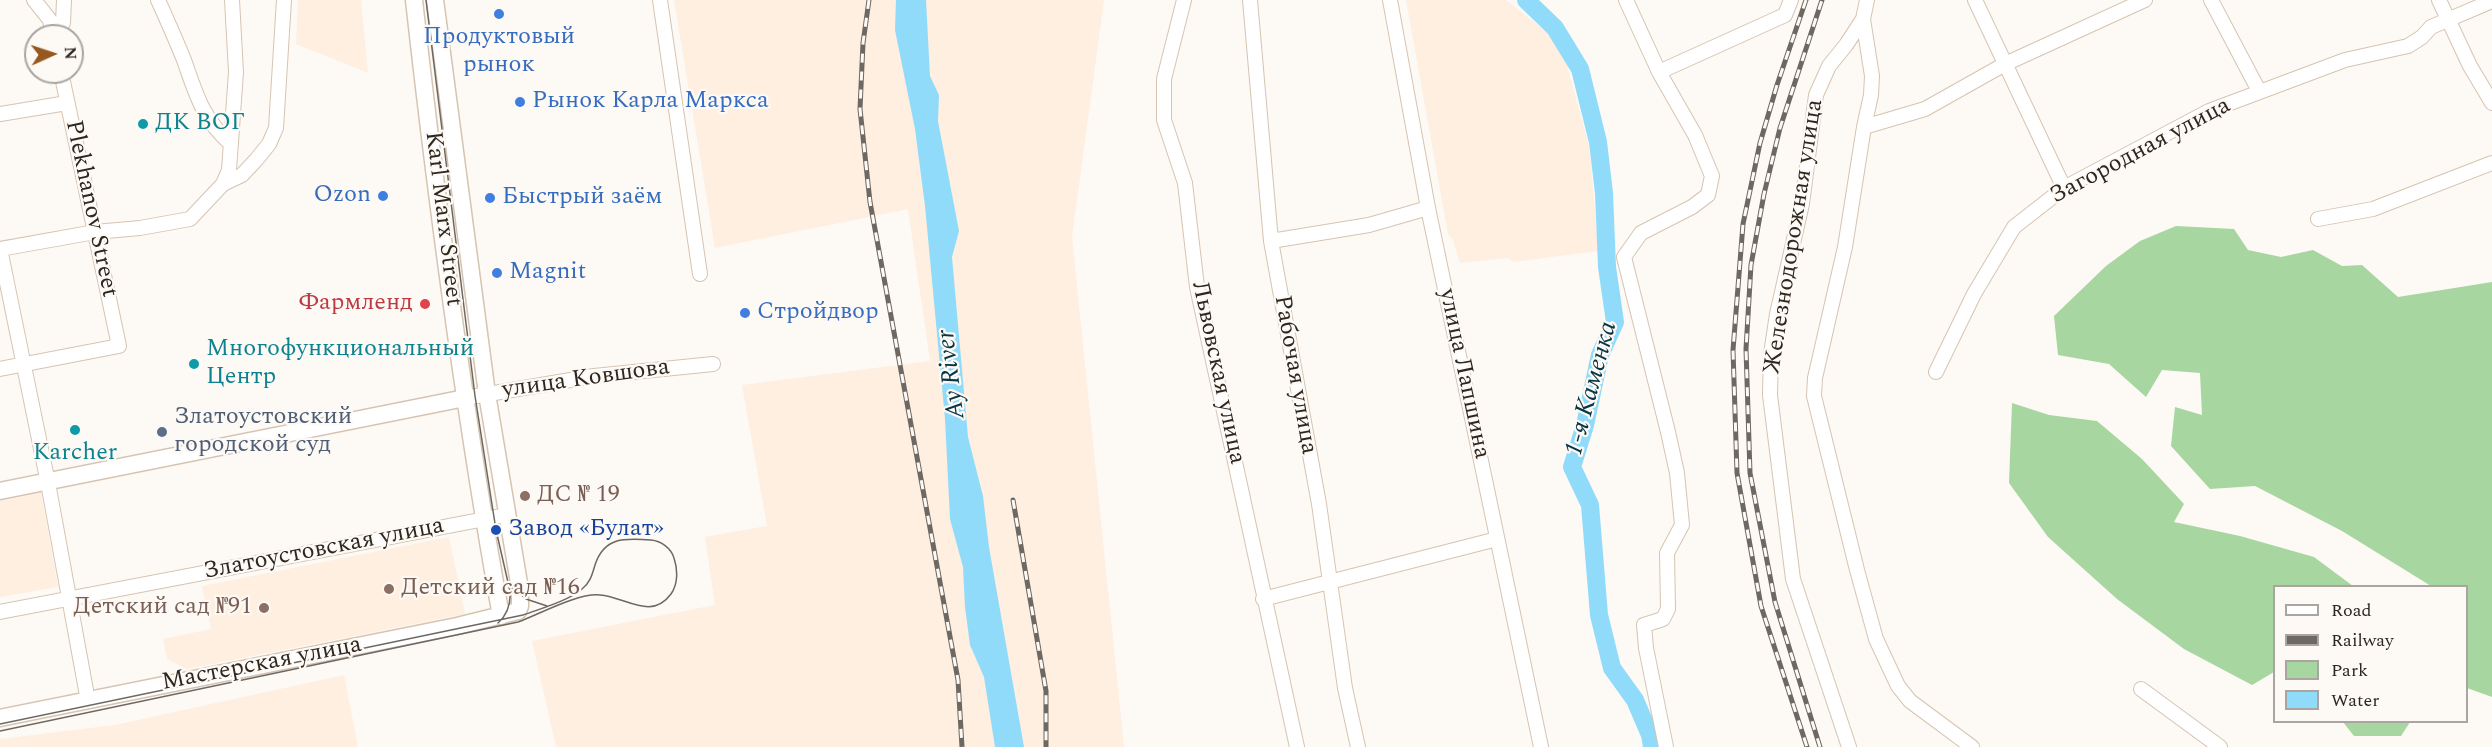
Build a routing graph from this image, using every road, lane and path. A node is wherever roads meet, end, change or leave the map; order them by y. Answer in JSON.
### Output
{"nodes":[{"id":1,"x":34,"y":0,"type":"edge"},
{"id":2,"x":64,"y":0,"type":"edge"},
{"id":3,"x":158,"y":0,"type":"edge"},
{"id":4,"x":232,"y":0,"type":"edge"},
{"id":5,"x":284,"y":0,"type":"edge"},
{"id":6,"x":414,"y":0,"type":"edge"},
{"id":7,"x":435,"y":0,"type":"edge"},
{"id":8,"x":660,"y":0,"type":"edge"},
{"id":9,"x":1184,"y":0,"type":"edge"},
{"id":10,"x":1250,"y":0,"type":"edge"},
{"id":11,"x":1390,"y":0,"type":"edge"},
{"id":12,"x":1626,"y":0,"type":"edge"},
{"id":13,"x":1791,"y":0,"type":"edge"},
{"id":14,"x":1867,"y":0,"type":"edge"},
{"id":15,"x":1975,"y":0,"type":"edge"},
{"id":16,"x":2145,"y":0,"type":"edge"},
{"id":17,"x":2211,"y":0,"type":"edge"},
{"id":18,"x":2439,"y":0,"type":"edge"},
{"id":19,"x":2492,"y":1,"type":"edge"},
{"id":20,"x":2448,"y":18,"type":"junction"},
{"id":21,"x":1863,"y":19,"type":"junction"},
{"id":22,"x":51,"y":24,"type":"edge"},
{"id":23,"x":62,"y":24,"type":"edge"},
{"id":24,"x":2005,"y":64,"type":"junction"},
{"id":25,"x":1659,"y":72,"type":"junction"},
{"id":26,"x":64,"y":84,"type":"edge"},
{"id":27,"x":2259,"y":91,"type":"junction"},
{"id":28,"x":68,"y":103,"type":"junction"},
{"id":29,"x":2492,"y":103,"type":"edge"},
{"id":30,"x":0,"y":114,"type":"edge"},
{"id":31,"x":1864,"y":127,"type":"junction"},
{"id":32,"x":231,"y":144,"type":"junction"},
{"id":33,"x":2492,"y":163,"type":"edge"},
{"id":34,"x":223,"y":184,"type":"junction"},
{"id":35,"x":2064,"y":188,"type":"junction"},
{"id":36,"x":1428,"y":208,"type":"junction"},
{"id":37,"x":2318,"y":219,"type":"dead end"},
{"id":38,"x":95,"y":232,"type":"junction"},
{"id":39,"x":1271,"y":241,"type":"junction"},
{"id":40,"x":0,"y":249,"type":"edge"},
{"id":41,"x":700,"y":274,"type":"dead end"},
{"id":42,"x":713,"y":364,"type":"dead end"},
{"id":43,"x":24,"y":365,"type":"junction"},
{"id":44,"x":0,"y":369,"type":"edge"},
{"id":45,"x":1936,"y":372,"type":"dead end"},
{"id":46,"x":486,"y":394,"type":"junction"},
{"id":47,"x":465,"y":398,"type":"junction"},
{"id":48,"x":48,"y":483,"type":"junction"},
{"id":49,"x":0,"y":491,"type":"edge"},
{"id":50,"x":506,"y":515,"type":"junction"},
{"id":51,"x":484,"y":520,"type":"junction"},
{"id":52,"x":1497,"y":539,"type":"junction"},
{"id":53,"x":1331,"y":583,"type":"junction"},
{"id":54,"x":68,"y":599,"type":"junction"},
{"id":55,"x":1263,"y":599,"type":"junction"},
{"id":56,"x":520,"y":606,"type":"joint"},
{"id":57,"x":0,"y":612,"type":"edge"},
{"id":58,"x":501,"y":616,"type":"junction"},
{"id":59,"x":2141,"y":688,"type":"dead end"},
{"id":60,"x":88,"y":701,"type":"junction"},
{"id":61,"x":0,"y":718,"type":"edge"},
{"id":62,"x":1297,"y":747,"type":"edge"},
{"id":63,"x":1359,"y":747,"type":"edge"},
{"id":64,"x":1541,"y":747,"type":"edge"},
{"id":65,"x":1666,"y":747,"type":"edge"},
{"id":66,"x":1849,"y":747,"type":"edge"},
{"id":67,"x":1972,"y":747,"type":"edge"},
{"id":68,"x":2220,"y":747,"type":"edge"}],
"edges":[{"from":1,"to":22,"type":"street"},
{"from":2,"to":23,"type":"street"},
{"from":3,"to":32,"type":"street"},
{"from":4,"to":32,"type":"street"},
{"from":5,"to":34,"type":"street"},
{"from":6,"to":47,"type":"main road","name":"Karl Marx Street"},
{"from":7,"to":46,"type":"main road","name":"Karl Marx Street"},
{"from":8,"to":41,"type":"street"},
{"from":9,"to":55,"type":"street","name":"Львовская улица"},
{"from":10,"to":39,"type":"street","name":"Рабочая улица"},
{"from":11,"to":36,"type":"street","name":"улица Лапшина"},
{"from":12,"to":25,"type":"street"},
{"from":13,"to":25,"type":"street"},
{"from":14,"to":21,"type":"street"},
{"from":15,"to":24,"type":"street"},
{"from":16,"to":24,"type":"street"},
{"from":17,"to":27,"type":"street"},
{"from":18,"to":20,"type":"street"},
{"from":19,"to":20,"type":"street","name":"Загородная улица"},
{"from":20,"to":27,"type":"street","name":"Загородная улица"},
{"from":20,"to":29,"type":"street"},
{"from":21,"to":31,"type":"street","name":"Железнодорожная улица"},
{"from":21,"to":66,"type":"street","name":"Железнодорожная улица"},
{"from":24,"to":31,"type":"street"},
{"from":24,"to":35,"type":"street"},
{"from":25,"to":65,"type":"street"},
{"from":26,"to":28,"type":"street","name":"Plekhanov Street"},
{"from":27,"to":35,"type":"street","name":"Загородная улица"},
{"from":28,"to":30,"type":"street"},
{"from":28,"to":38,"type":"street","name":"Plekhanov Street"},
{"from":31,"to":67,"type":"street","name":"Железнодорожная улица"},
{"from":32,"to":34,"type":"street"},
{"from":33,"to":37,"type":"street"},
{"from":34,"to":38,"type":"street"},
{"from":35,"to":45,"type":"street","name":"Загородная улица"},
{"from":36,"to":39,"type":"street"},
{"from":36,"to":52,"type":"street","name":"улица Лапшина"},
{"from":38,"to":40,"type":"street"},
{"from":38,"to":43,"type":"street","name":"Plekhanov Street"},
{"from":39,"to":53,"type":"street","name":"Рабочая улица"},
{"from":40,"to":43,"type":"street"},
{"from":42,"to":46,"type":"street","name":"улица Ковшова"},
{"from":43,"to":44,"type":"street"},
{"from":43,"to":48,"type":"street"},
{"from":46,"to":47,"type":"street","name":"улица Ковшова"},
{"from":46,"to":50,"type":"main road","name":"Karl Marx Street"},
{"from":47,"to":48,"type":"main road","name":"улица Ковшова"},
{"from":47,"to":51,"type":"main road","name":"Karl Marx Street"},
{"from":48,"to":49,"type":"main road","name":"улица Ковшова"},
{"from":48,"to":54,"type":"street"},
{"from":50,"to":51,"type":"street","name":"Златоустовская улица"},
{"from":50,"to":56,"type":"main road","name":"Karl Marx Street"},
{"from":51,"to":54,"type":"street","name":"Златоустовская улица"},
{"from":51,"to":58,"type":"main road","name":"Karl Marx Street"},
{"from":52,"to":53,"type":"street"},
{"from":52,"to":64,"type":"street","name":"улица Лапшина"},
{"from":53,"to":55,"type":"street"},
{"from":53,"to":63,"type":"street","name":"Рабочая улица"},
{"from":54,"to":57,"type":"street","name":"Златоустовская улица"},
{"from":54,"to":60,"type":"street"},
{"from":55,"to":62,"type":"street","name":"Львовская улица"},
{"from":56,"to":58,"type":"main road","name":"Мастерская улица"},
{"from":58,"to":60,"type":"main road","name":"Мастерская улица"},
{"from":59,"to":68,"type":"street"},
{"from":60,"to":61,"type":"main road","name":"Мастерская улица"}]}
